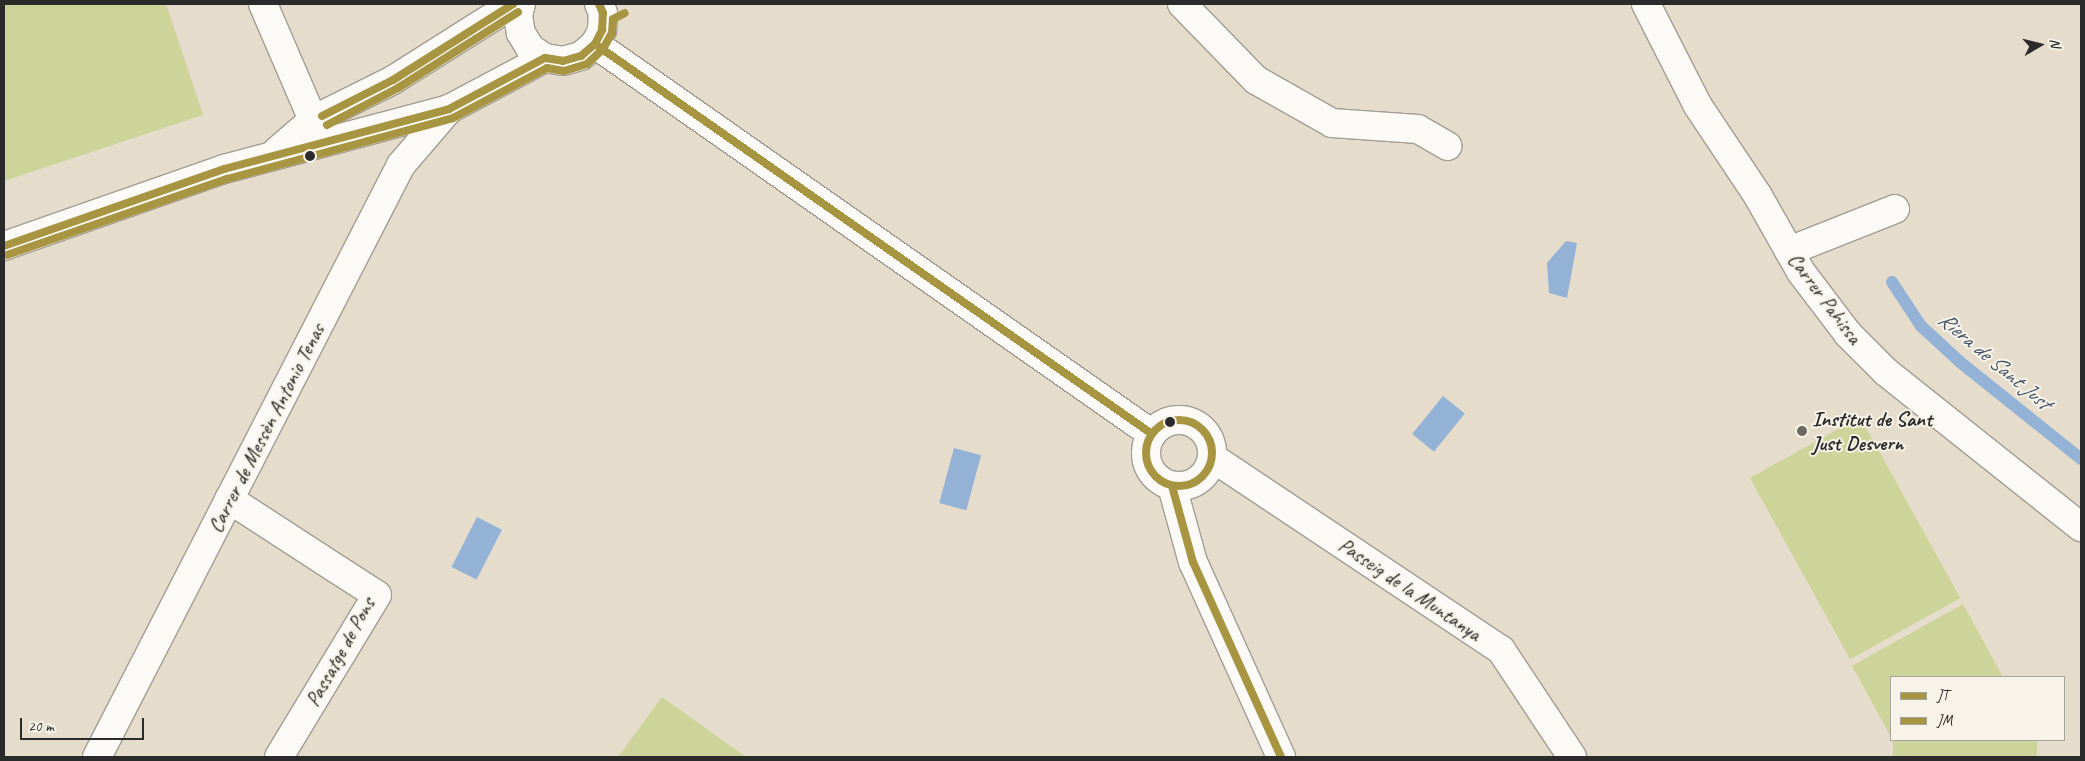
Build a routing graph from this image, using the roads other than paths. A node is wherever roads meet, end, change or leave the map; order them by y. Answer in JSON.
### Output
{"nodes":[{"id":1,"x":263,"y":4,"type":"edge"},
{"id":2,"x":513,"y":4,"type":"edge"},
{"id":3,"x":521,"y":4,"type":"edge"},
{"id":4,"x":1182,"y":4,"type":"edge"},
{"id":5,"x":1646,"y":4,"type":"edge"},
{"id":6,"x":607,"y":7,"type":"edge"},
{"id":7,"x":595,"y":44,"type":"junction"},
{"id":8,"x":545,"y":58,"type":"junction"},
{"id":9,"x":449,"y":109,"type":"junction"},
{"id":10,"x":313,"y":120,"type":"junction"},
{"id":11,"x":1447,"y":146,"type":"dead end"},
{"id":12,"x":272,"y":155,"type":"junction"},
{"id":13,"x":1895,"y":209,"type":"dead end"},
{"id":14,"x":4,"y":246,"type":"edge"},
{"id":15,"x":1789,"y":251,"type":"junction"},
{"id":16,"x":1152,"y":434,"type":"junction"},
{"id":17,"x":1213,"y":458,"type":"junction"},
{"id":18,"x":1172,"y":486,"type":"junction"},
{"id":19,"x":229,"y":499,"type":"junction"},
{"id":20,"x":2081,"y":527,"type":"edge"},
{"id":21,"x":97,"y":757,"type":"edge"},
{"id":22,"x":279,"y":757,"type":"edge"},
{"id":23,"x":1282,"y":757,"type":"edge"},
{"id":24,"x":1572,"y":757,"type":"edge"}],
"edges":[{"from":1,"to":10,"type":"street"},
{"from":2,"to":10,"type":"street"},
{"from":3,"to":8,"type":"street"},
{"from":4,"to":11,"type":"street"},
{"from":5,"to":15,"type":"street","name":"Carrer Pahissa"},
{"from":6,"to":7,"type":"street"},
{"from":7,"to":8,"type":"street"},
{"from":7,"to":16,"type":"street"},
{"from":8,"to":9,"type":"street"},
{"from":9,"to":12,"type":"street"},
{"from":9,"to":19,"type":"street","name":"Carrer de Messèn Antonio Tenas"},
{"from":10,"to":12,"type":"street"},
{"from":12,"to":14,"type":"street"},
{"from":13,"to":15,"type":"street"},
{"from":15,"to":20,"type":"street","name":"Carrer Pahissa"},
{"from":16,"to":17,"type":"street"},
{"from":16,"to":18,"type":"street"},
{"from":17,"to":18,"type":"street"},
{"from":17,"to":24,"type":"street","name":"Passeig de la Muntanya"},
{"from":18,"to":23,"type":"street"},
{"from":19,"to":21,"type":"street","name":"Carrer de Messèn Antonio Tenas"},
{"from":19,"to":22,"type":"street","name":"Passatge de Pons"}]}
